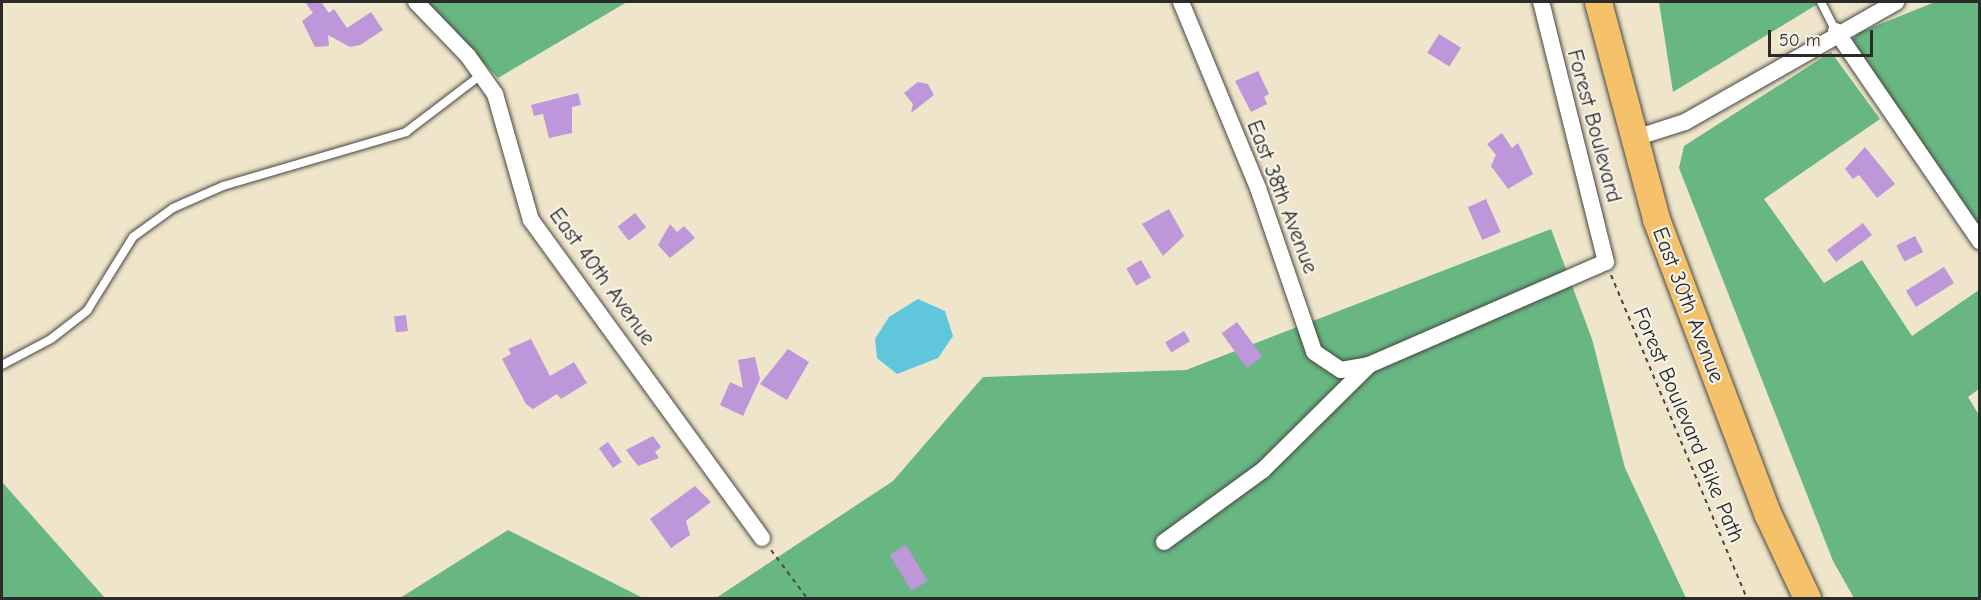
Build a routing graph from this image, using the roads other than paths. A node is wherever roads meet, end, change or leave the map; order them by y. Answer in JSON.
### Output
{"nodes":[{"id":1,"x":416,"y":2,"type":"edge"},
{"id":2,"x":1181,"y":2,"type":"edge"},
{"id":3,"x":1541,"y":2,"type":"edge"},
{"id":4,"x":1599,"y":2,"type":"edge"},
{"id":5,"x":1821,"y":2,"type":"edge"},
{"id":6,"x":1896,"y":2,"type":"edge"},
{"id":7,"x":1836,"y":31,"type":"junction"},
{"id":8,"x":483,"y":74,"type":"junction"},
{"id":9,"x":1632,"y":139,"type":"junction"},
{"id":10,"x":1980,"y":241,"type":"edge"},
{"id":11,"x":1606,"y":262,"type":"joint"},
{"id":12,"x":2,"y":365,"type":"edge"},
{"id":13,"x":1369,"y":365,"type":"junction"},
{"id":14,"x":762,"y":538,"type":"road end"},
{"id":15,"x":1164,"y":542,"type":"dead end"},
{"id":16,"x":1807,"y":598,"type":"edge"}],
"edges":[{"from":1,"to":8,"type":"street","name":"East 40th Avenue"},
{"from":2,"to":13,"type":"street","name":"East 38th Avenue"},
{"from":3,"to":11,"type":"street","name":"Forest Boulevard"},
{"from":4,"to":9,"type":"main road","name":"East 30th Avenue"},
{"from":5,"to":7,"type":"lane"},
{"from":6,"to":7,"type":"street"},
{"from":7,"to":9,"type":"street"},
{"from":7,"to":10,"type":"street"},
{"from":8,"to":12,"type":"lane"},
{"from":8,"to":14,"type":"street","name":"East 40th Avenue"},
{"from":9,"to":16,"type":"main road","name":"East 30th Avenue"},
{"from":11,"to":13,"type":"street","name":"East 38th Avenue"},
{"from":13,"to":15,"type":"street","name":"East 38th Avenue"}]}
